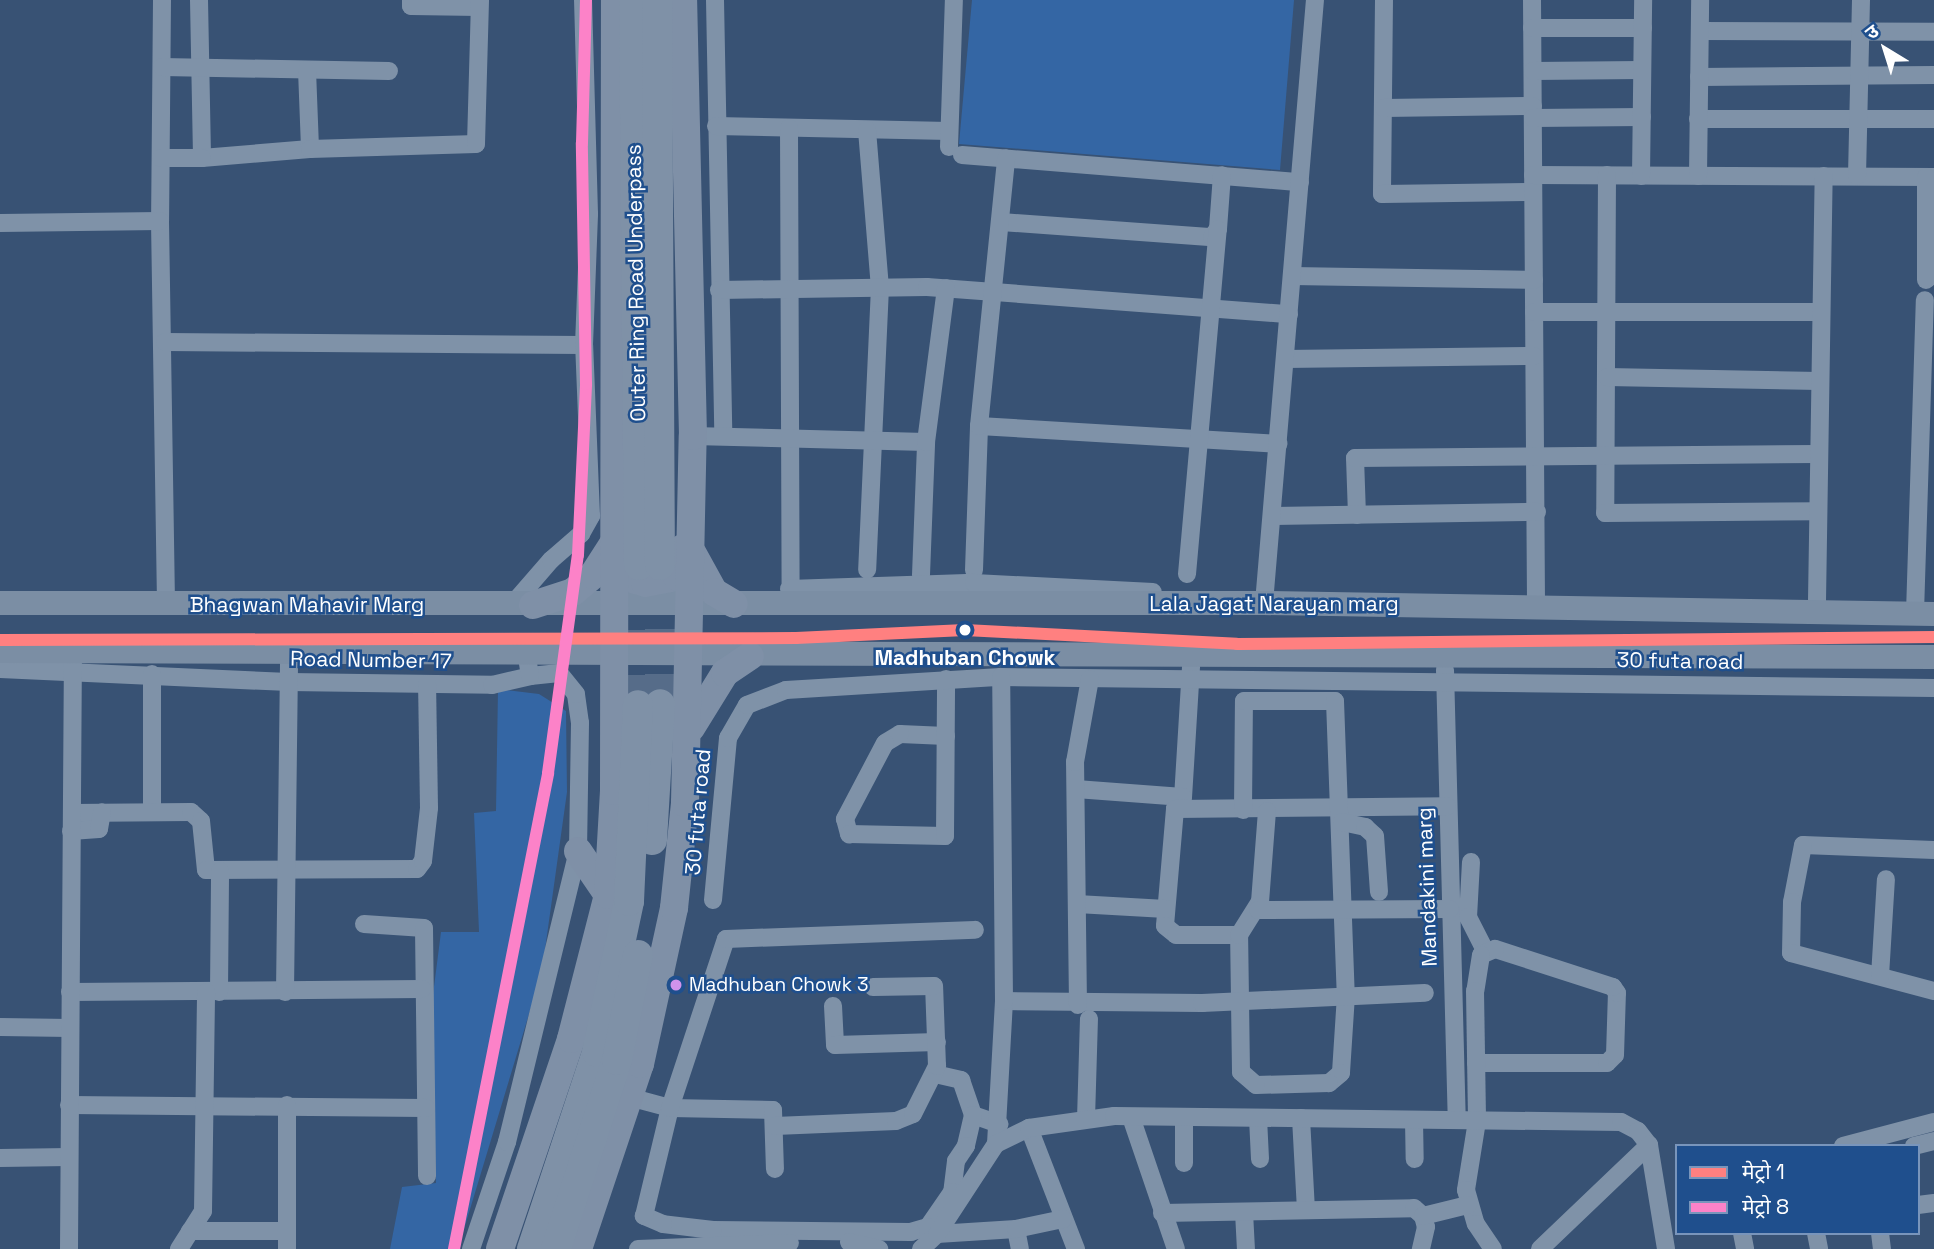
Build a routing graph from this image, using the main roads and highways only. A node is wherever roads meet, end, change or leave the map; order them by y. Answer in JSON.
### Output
{"nodes":[{"id":1,"x":615,"y":0,"type":"edge"},
{"id":2,"x":634,"y":0,"type":"edge"},
{"id":3,"x":657,"y":0,"type":"edge"},
{"id":4,"x":683,"y":0,"type":"edge"},
{"id":5,"x":688,"y":302,"type":"junction"},
{"id":6,"x":615,"y":541,"type":"junction"},
{"id":7,"x":692,"y":551,"type":"junction"},
{"id":8,"x":0,"y":603,"type":"edge"},
{"id":9,"x":689,"y":604,"type":"junction"},
{"id":10,"x":734,"y":604,"type":"junction"},
{"id":11,"x":523,"y":605,"type":"junction"},
{"id":12,"x":614,"y":605,"type":"junction"},
{"id":13,"x":1925,"y":608,"type":"edge"},
{"id":14,"x":0,"y":651,"type":"edge"},
{"id":15,"x":614,"y":654,"type":"junction"},
{"id":16,"x":689,"y":655,"type":"junction"},
{"id":17,"x":750,"y":656,"type":"junction"},
{"id":18,"x":1934,"y":657,"type":"edge"},
{"id":19,"x":688,"y":735,"type":"junction"},
{"id":20,"x":578,"y":851,"type":"road end"},
{"id":21,"x":608,"y":895,"type":"junction"},
{"id":22,"x":500,"y":1249,"type":"edge"},
{"id":23,"x":531,"y":1249,"type":"edge"},
{"id":24,"x":556,"y":1249,"type":"edge"},
{"id":25,"x":578,"y":1249,"type":"edge"}],
"edges":[{"from":1,"to":6,"type":"main road"},
{"from":2,"to":3,"type":"highway","name":"Outer Ring Road Underpass"},
{"from":4,"to":5,"type":"main road"},
{"from":5,"to":6,"type":"main road"},
{"from":5,"to":7,"type":"main road"},
{"from":6,"to":11,"type":"main road"},
{"from":6,"to":12,"type":"main road"},
{"from":7,"to":9,"type":"main road"},
{"from":7,"to":10,"type":"main road"},
{"from":8,"to":11,"type":"main road","name":"Bhagwan Mahavir Marg"},
{"from":9,"to":10,"type":"main road","name":"Lala Jagat Narayan marg"},
{"from":9,"to":12,"type":"main road","name":"Lala Jagat Narayan marg"},
{"from":9,"to":16,"type":"main road"},
{"from":10,"to":13,"type":"main road","name":"Lala Jagat Narayan marg"},
{"from":11,"to":12,"type":"main road","name":"Bhagwan Mahavir Marg"},
{"from":12,"to":15,"type":"main road"},
{"from":14,"to":15,"type":"main road"},
{"from":15,"to":16,"type":"main road"},
{"from":15,"to":21,"type":"main road"},
{"from":16,"to":17,"type":"main road"},
{"from":16,"to":19,"type":"main road"},
{"from":17,"to":18,"type":"main road"},
{"from":17,"to":19,"type":"main road"},
{"from":19,"to":25,"type":"main road"},
{"from":20,"to":21,"type":"main road"},
{"from":21,"to":22,"type":"main road"},
{"from":23,"to":24,"type":"highway"}]}
